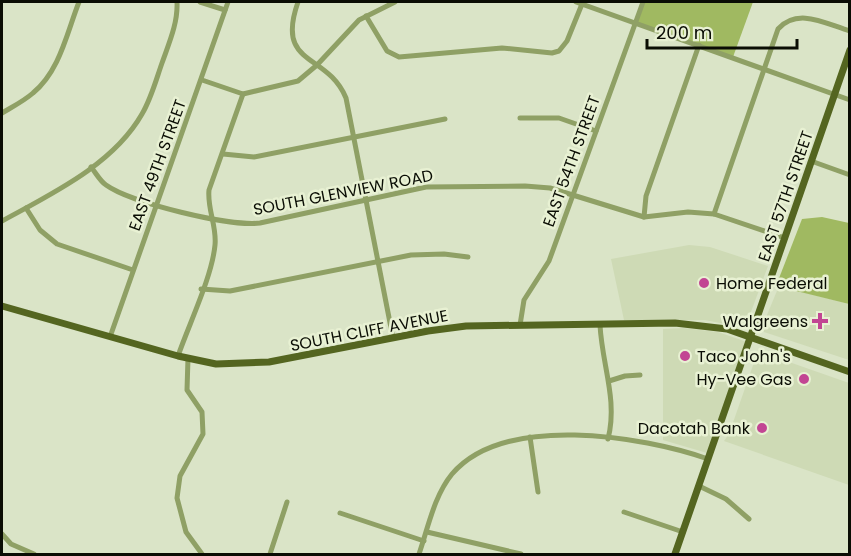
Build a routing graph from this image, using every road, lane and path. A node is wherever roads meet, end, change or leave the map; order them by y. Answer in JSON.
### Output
{"nodes":[{"id":1,"x":79,"y":2,"type":"edge"},
{"id":2,"x":177,"y":2,"type":"edge"},
{"id":3,"x":200,"y":2,"type":"edge"},
{"id":4,"x":228,"y":2,"type":"edge"},
{"id":5,"x":298,"y":2,"type":"edge"},
{"id":6,"x":395,"y":2,"type":"edge"},
{"id":7,"x":643,"y":2,"type":"edge"},
{"id":8,"x":579,"y":3,"type":"edge"},
{"id":9,"x":225,"y":10,"type":"junction"},
{"id":10,"x":366,"y":16,"type":"junction"},
{"id":11,"x":635,"y":23,"type":"junction"},
{"id":12,"x":849,"y":31,"type":"edge"},
{"id":13,"x":699,"y":45,"type":"junction"},
{"id":14,"x":849,"y":50,"type":"edge"},
{"id":15,"x":317,"y":65,"type":"junction"},
{"id":16,"x":764,"y":69,"type":"junction"},
{"id":17,"x":202,"y":80,"type":"junction"},
{"id":18,"x":243,"y":94,"type":"junction"},
{"id":19,"x":834,"y":95,"type":"junction"},
{"id":20,"x":849,"y":100,"type":"edge"},
{"id":21,"x":2,"y":113,"type":"edge"},
{"id":22,"x":520,"y":118,"type":"dead end"},
{"id":23,"x":444,"y":119,"type":"dead end"},
{"id":24,"x":596,"y":131,"type":"junction"},
{"id":25,"x":353,"y":136,"type":"junction"},
{"id":26,"x":223,"y":154,"type":"junction"},
{"id":27,"x":811,"y":161,"type":"junction"},
{"id":28,"x":91,"y":167,"type":"junction"},
{"id":29,"x":849,"y":175,"type":"edge"},
{"id":30,"x":573,"y":195,"type":"junction"},
{"id":31,"x":366,"y":200,"type":"junction"},
{"id":32,"x":156,"y":205,"type":"junction"},
{"id":33,"x":26,"y":208,"type":"junction"},
{"id":34,"x":714,"y":214,"type":"junction"},
{"id":35,"x":644,"y":217,"type":"junction"},
{"id":36,"x":213,"y":220,"type":"junction"},
{"id":37,"x":2,"y":221,"type":"edge"},
{"id":38,"x":785,"y":238,"type":"junction"},
{"id":39,"x":468,"y":257,"type":"dead end"},
{"id":40,"x":379,"y":262,"type":"junction"},
{"id":41,"x":133,"y":270,"type":"junction"},
{"id":42,"x":201,"y":289,"type":"junction"},
{"id":43,"x":2,"y":306,"type":"edge"},
{"id":44,"x":520,"y":325,"type":"junction"},
{"id":45,"x":600,"y":325,"type":"junction"},
{"id":46,"x":110,"y":337,"type":"junction"},
{"id":47,"x":751,"y":337,"type":"junction"},
{"id":48,"x":393,"y":338,"type":"junction"},
{"id":49,"x":178,"y":356,"type":"junction"},
{"id":50,"x":188,"y":358,"type":"junction"},
{"id":51,"x":849,"y":372,"type":"edge"},
{"id":52,"x":640,"y":375,"type":"dead end"},
{"id":53,"x":609,"y":381,"type":"junction"},
{"id":54,"x":530,"y":437,"type":"junction"},
{"id":55,"x":608,"y":439,"type":"junction"},
{"id":56,"x":708,"y":459,"type":"junction"},
{"id":57,"x":699,"y":486,"type":"junction"},
{"id":58,"x":538,"y":492,"type":"dead end"},
{"id":59,"x":287,"y":502,"type":"dead end"},
{"id":60,"x":624,"y":512,"type":"dead end"},
{"id":61,"x":340,"y":513,"type":"dead end"},
{"id":62,"x":749,"y":519,"type":"dead end"},
{"id":63,"x":427,"y":532,"type":"junction"},
{"id":64,"x":683,"y":532,"type":"junction"},
{"id":65,"x":2,"y":534,"type":"edge"},
{"id":66,"x":424,"y":541,"type":"junction"},
{"id":67,"x":34,"y":555,"type":"edge"},
{"id":68,"x":202,"y":555,"type":"edge"},
{"id":69,"x":270,"y":555,"type":"edge"},
{"id":70,"x":419,"y":555,"type":"edge"},
{"id":71,"x":521,"y":555,"type":"edge"},
{"id":72,"x":675,"y":555,"type":"edge"}],
"edges":[{"from":1,"to":21,"type":"street"},
{"from":2,"to":28,"type":"street"},
{"from":3,"to":9,"type":"street"},
{"from":4,"to":9,"type":"street","name":"EAST 49TH STREET"},
{"from":5,"to":15,"type":"street"},
{"from":6,"to":10,"type":"street"},
{"from":7,"to":11,"type":"street","name":"EAST 54TH STREET"},
{"from":8,"to":10,"type":"street"},
{"from":8,"to":11,"type":"street"},
{"from":9,"to":17,"type":"street","name":"EAST 49TH STREET"},
{"from":10,"to":15,"type":"street"},
{"from":11,"to":13,"type":"street"},
{"from":11,"to":24,"type":"street","name":"EAST 54TH STREET"},
{"from":12,"to":16,"type":"street"},
{"from":13,"to":16,"type":"street"},
{"from":13,"to":35,"type":"street"},
{"from":14,"to":19,"type":"main road","name":"EAST 57TH STREET"},
{"from":15,"to":18,"type":"street"},
{"from":15,"to":25,"type":"street"},
{"from":16,"to":19,"type":"street"},
{"from":16,"to":34,"type":"street"},
{"from":17,"to":18,"type":"street"},
{"from":17,"to":32,"type":"street","name":"EAST 49TH STREET"},
{"from":18,"to":26,"type":"street"},
{"from":19,"to":20,"type":"street"},
{"from":19,"to":27,"type":"main road","name":"EAST 57TH STREET"},
{"from":22,"to":24,"type":"street"},
{"from":23,"to":25,"type":"street"},
{"from":24,"to":30,"type":"street","name":"EAST 54TH STREET"},
{"from":25,"to":26,"type":"street"},
{"from":25,"to":31,"type":"street"},
{"from":26,"to":36,"type":"street"},
{"from":27,"to":29,"type":"street"},
{"from":27,"to":38,"type":"main road","name":"EAST 57TH STREET"},
{"from":28,"to":32,"type":"street","name":"SOUTH GLENVIEW ROAD"},
{"from":28,"to":33,"type":"street"},
{"from":30,"to":31,"type":"street","name":"SOUTH GLENVIEW ROAD"},
{"from":30,"to":35,"type":"street","name":"SOUTH GLENVIEW ROAD"},
{"from":30,"to":44,"type":"street","name":"EAST 54TH STREET"},
{"from":31,"to":36,"type":"street","name":"SOUTH GLENVIEW ROAD"},
{"from":31,"to":40,"type":"street"},
{"from":32,"to":36,"type":"street","name":"SOUTH GLENVIEW ROAD"},
{"from":32,"to":41,"type":"street","name":"EAST 49TH STREET"},
{"from":33,"to":37,"type":"street"},
{"from":33,"to":41,"type":"street"},
{"from":34,"to":35,"type":"street","name":"SOUTH GLENVIEW ROAD"},
{"from":34,"to":38,"type":"street","name":"SOUTH GLENVIEW ROAD"},
{"from":36,"to":42,"type":"street"},
{"from":38,"to":47,"type":"main road","name":"EAST 57TH STREET"},
{"from":39,"to":40,"type":"street"},
{"from":40,"to":42,"type":"street"},
{"from":40,"to":48,"type":"street"},
{"from":41,"to":46,"type":"street","name":"EAST 49TH STREET"},
{"from":42,"to":49,"type":"street"},
{"from":43,"to":46,"type":"main road","name":"SOUTH CLIFF AVENUE"},
{"from":44,"to":45,"type":"main road","name":"SOUTH CLIFF AVENUE"},
{"from":44,"to":48,"type":"main road","name":"SOUTH CLIFF AVENUE"},
{"from":45,"to":47,"type":"main road","name":"SOUTH CLIFF AVENUE"},
{"from":45,"to":53,"type":"street"},
{"from":46,"to":49,"type":"main road","name":"SOUTH CLIFF AVENUE"},
{"from":47,"to":51,"type":"main road","name":"SOUTH CLIFF AVENUE"},
{"from":47,"to":56,"type":"main road","name":"EAST 57TH STREET"},
{"from":48,"to":50,"type":"main road","name":"SOUTH CLIFF AVENUE"},
{"from":49,"to":50,"type":"main road","name":"SOUTH CLIFF AVENUE"},
{"from":50,"to":68,"type":"street"},
{"from":52,"to":53,"type":"street"},
{"from":53,"to":55,"type":"street"},
{"from":54,"to":55,"type":"street"},
{"from":54,"to":58,"type":"street"},
{"from":54,"to":63,"type":"street"},
{"from":55,"to":56,"type":"street"},
{"from":56,"to":57,"type":"main road","name":"EAST 57TH STREET"},
{"from":57,"to":62,"type":"street"},
{"from":57,"to":64,"type":"main road","name":"EAST 57TH STREET"},
{"from":59,"to":69,"type":"street"},
{"from":60,"to":64,"type":"street"},
{"from":61,"to":66,"type":"street"},
{"from":63,"to":66,"type":"street"},
{"from":63,"to":71,"type":"street"},
{"from":64,"to":72,"type":"main road","name":"EAST 57TH STREET"},
{"from":65,"to":67,"type":"street"},
{"from":66,"to":70,"type":"street"}]}
